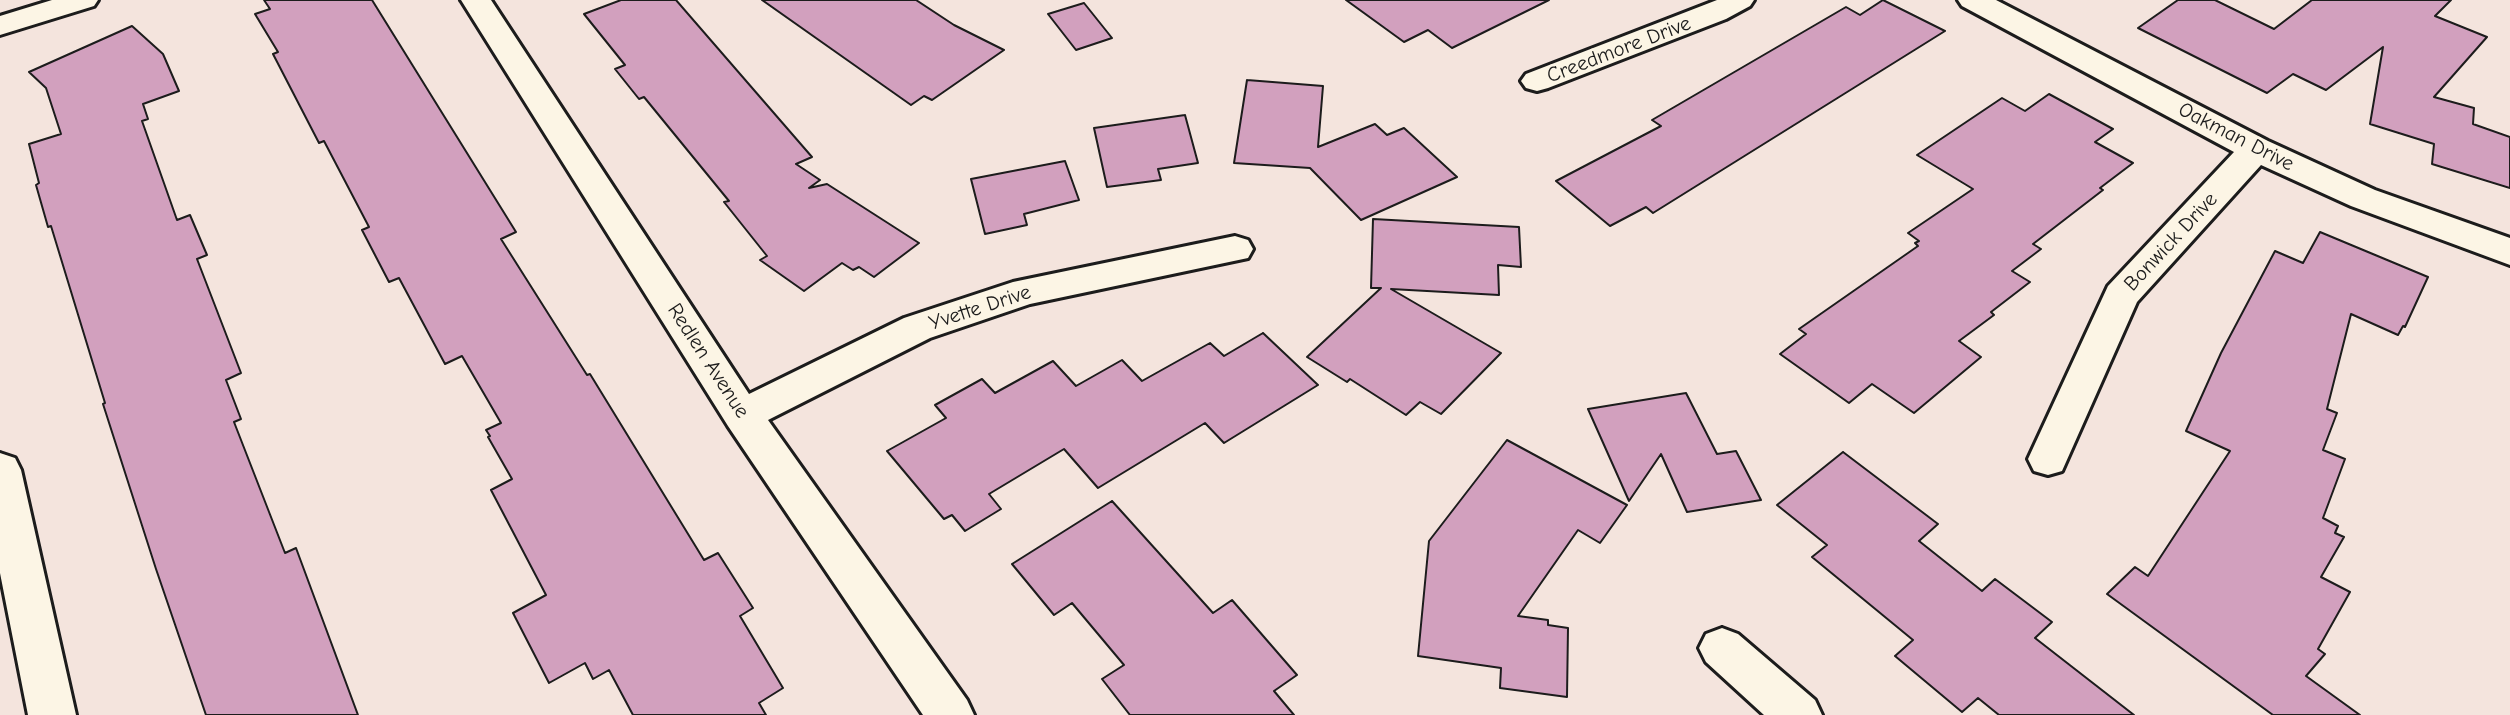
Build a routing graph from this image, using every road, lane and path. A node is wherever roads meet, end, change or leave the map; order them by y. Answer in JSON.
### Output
{"nodes":[{"id":1,"x":83,"y":0,"type":"edge"},
{"id":2,"x":476,"y":0,"type":"edge"},
{"id":3,"x":1739,"y":0,"type":"edge"},
{"id":4,"x":1973,"y":0,"type":"edge"},
{"id":5,"x":0,"y":26,"type":"edge"},
{"id":6,"x":1537,"y":81,"type":"dead end"},
{"id":7,"x":2256,"y":149,"type":"junction"},
{"id":8,"x":1234,"y":249,"type":"dead end"},
{"id":9,"x":2510,"y":252,"type":"edge"},
{"id":10,"x":742,"y":415,"type":"junction"},
{"id":11,"x":2048,"y":459,"type":"dead end"},
{"id":12,"x":0,"y":470,"type":"edge"},
{"id":13,"x":1722,"y":648,"type":"dead end"},
{"id":14,"x":52,"y":715,"type":"edge"},
{"id":15,"x":950,"y":715,"type":"edge"},
{"id":16,"x":1798,"y":715,"type":"edge"}],
"edges":[{"from":1,"to":5,"type":"street"},
{"from":2,"to":10,"type":"street","name":"Redlen Avenue"},
{"from":3,"to":6,"type":"street","name":"Creedmore Drive"},
{"from":4,"to":7,"type":"street","name":"Oakman Drive"},
{"from":7,"to":9,"type":"street","name":"Oakman Drive"},
{"from":7,"to":11,"type":"street","name":"Bonwick Drive"},
{"from":8,"to":10,"type":"street","name":"Yvette Drive"},
{"from":10,"to":15,"type":"street","name":"Redlen Avenue"},
{"from":12,"to":14,"type":"street"},
{"from":13,"to":16,"type":"street"}]}
